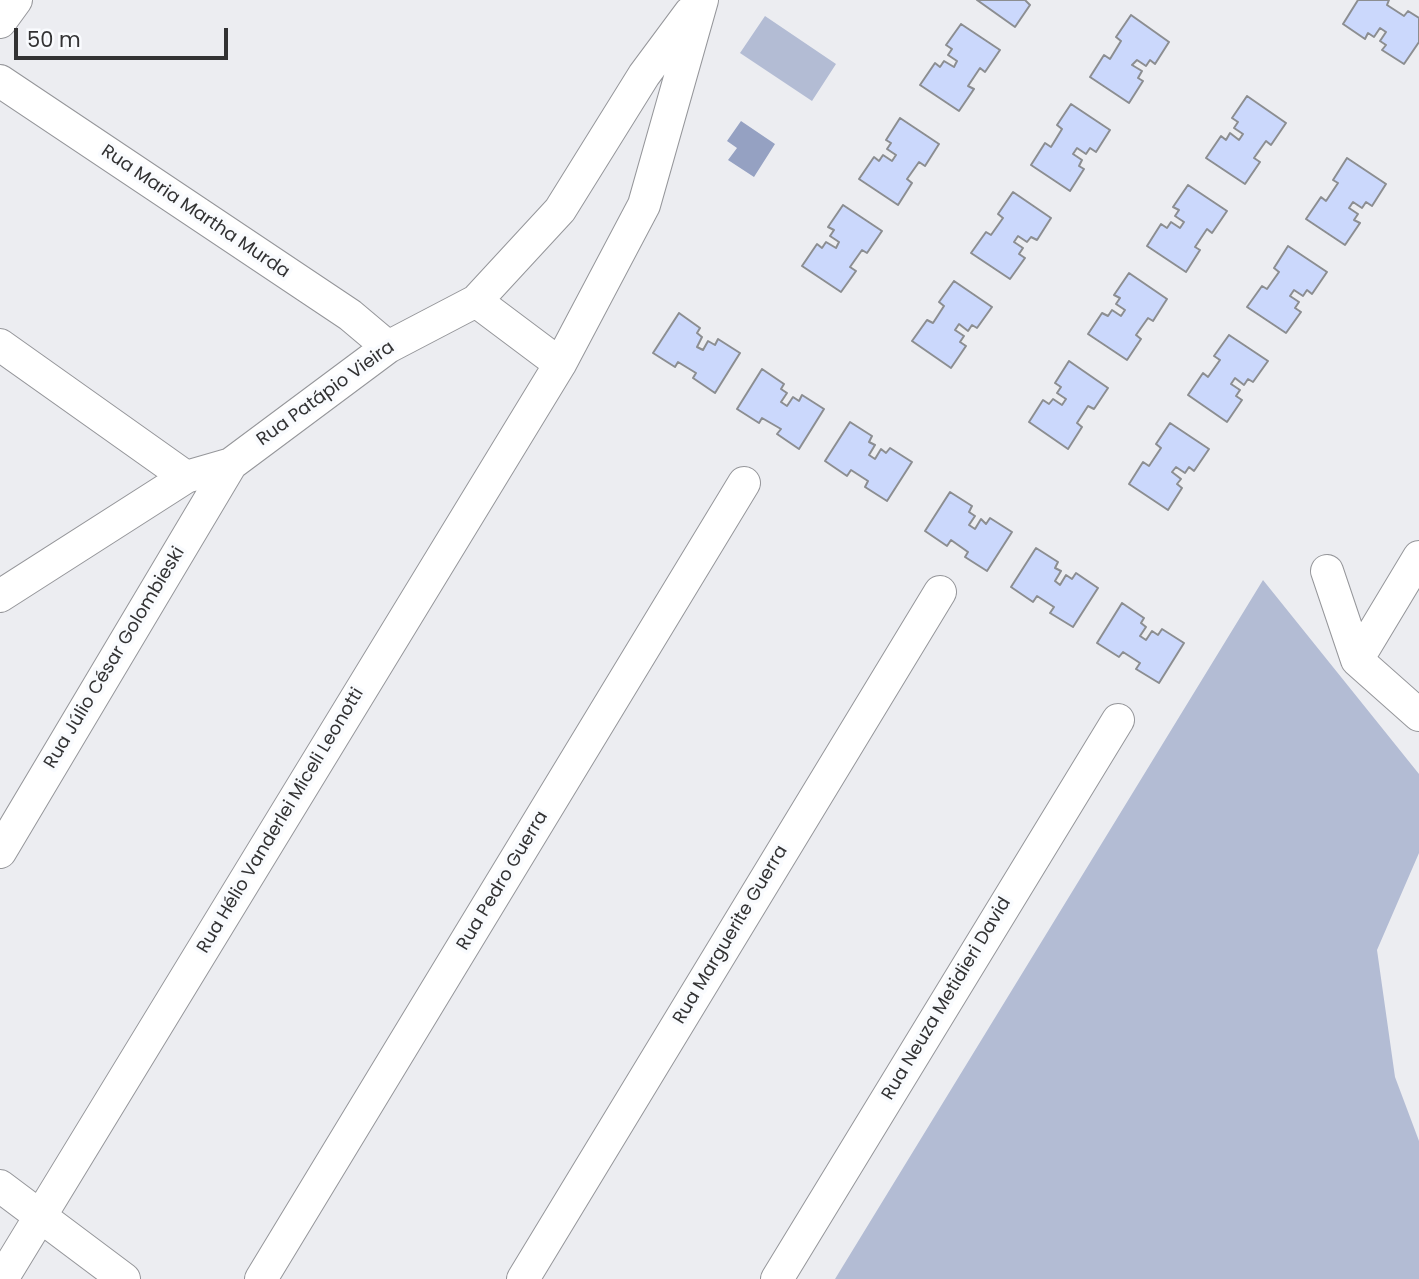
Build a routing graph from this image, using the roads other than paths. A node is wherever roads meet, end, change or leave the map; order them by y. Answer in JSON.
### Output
{"nodes":[{"id":1,"x":16,"y":0,"type":"edge"},
{"id":2,"x":701,"y":0,"type":"edge"},
{"id":3,"x":0,"y":22,"type":"edge"},
{"id":4,"x":0,"y":81,"type":"edge"},
{"id":5,"x":476,"y":301,"type":"junction"},
{"id":6,"x":0,"y":345,"type":"edge"},
{"id":7,"x":388,"y":346,"type":"junction"},
{"id":8,"x":560,"y":364,"type":"junction"},
{"id":9,"x":231,"y":464,"type":"junction"},
{"id":10,"x":186,"y":477,"type":"junction"},
{"id":11,"x":744,"y":484,"type":"dead end"},
{"id":12,"x":1419,"y":556,"type":"edge"},
{"id":13,"x":1326,"y":571,"type":"dead end"},
{"id":14,"x":940,"y":592,"type":"dead end"},
{"id":15,"x":0,"y":596,"type":"edge"},
{"id":16,"x":1357,"y":660,"type":"junction"},
{"id":17,"x":1419,"y":715,"type":"edge"},
{"id":18,"x":1118,"y":720,"type":"dead end"},
{"id":19,"x":0,"y":852,"type":"edge"},
{"id":20,"x":0,"y":1186,"type":"edge"},
{"id":21,"x":41,"y":1216,"type":"junction"},
{"id":22,"x":2,"y":1279,"type":"edge"},
{"id":23,"x":124,"y":1279,"type":"edge"},
{"id":24,"x":261,"y":1279,"type":"edge"},
{"id":25,"x":523,"y":1279,"type":"edge"},
{"id":26,"x":777,"y":1279,"type":"edge"}],
"edges":[{"from":1,"to":3,"type":"street"},
{"from":2,"to":5,"type":"street","name":"Rua Patápio Vieira"},
{"from":2,"to":8,"type":"street","name":"Rua Patápio Vieira"},
{"from":4,"to":7,"type":"street","name":"Rua Maria Martha Murda"},
{"from":5,"to":7,"type":"street","name":"Rua Patápio Vieira"},
{"from":5,"to":8,"type":"street"},
{"from":6,"to":10,"type":"street"},
{"from":7,"to":9,"type":"street","name":"Rua Patápio Vieira"},
{"from":8,"to":21,"type":"street","name":"Rua Hélio Vanderlei Miceli Leonotti"},
{"from":9,"to":10,"type":"street","name":"Rua Patápio Vieira"},
{"from":9,"to":19,"type":"street","name":"Rua Júlio César Golombieski"},
{"from":10,"to":15,"type":"street","name":"Rua Patápio Vieira"},
{"from":11,"to":24,"type":"street","name":"Rua Pedro Guerra"},
{"from":12,"to":16,"type":"street"},
{"from":13,"to":16,"type":"street"},
{"from":14,"to":25,"type":"street","name":"Rua Marguerite Guerra"},
{"from":16,"to":17,"type":"street"},
{"from":18,"to":26,"type":"street","name":"Rua Neuza Metidieri David"},
{"from":20,"to":21,"type":"street"},
{"from":21,"to":22,"type":"street","name":"Rua Hélio Vanderlei Miceli Leonotti"},
{"from":21,"to":23,"type":"street"}]}
